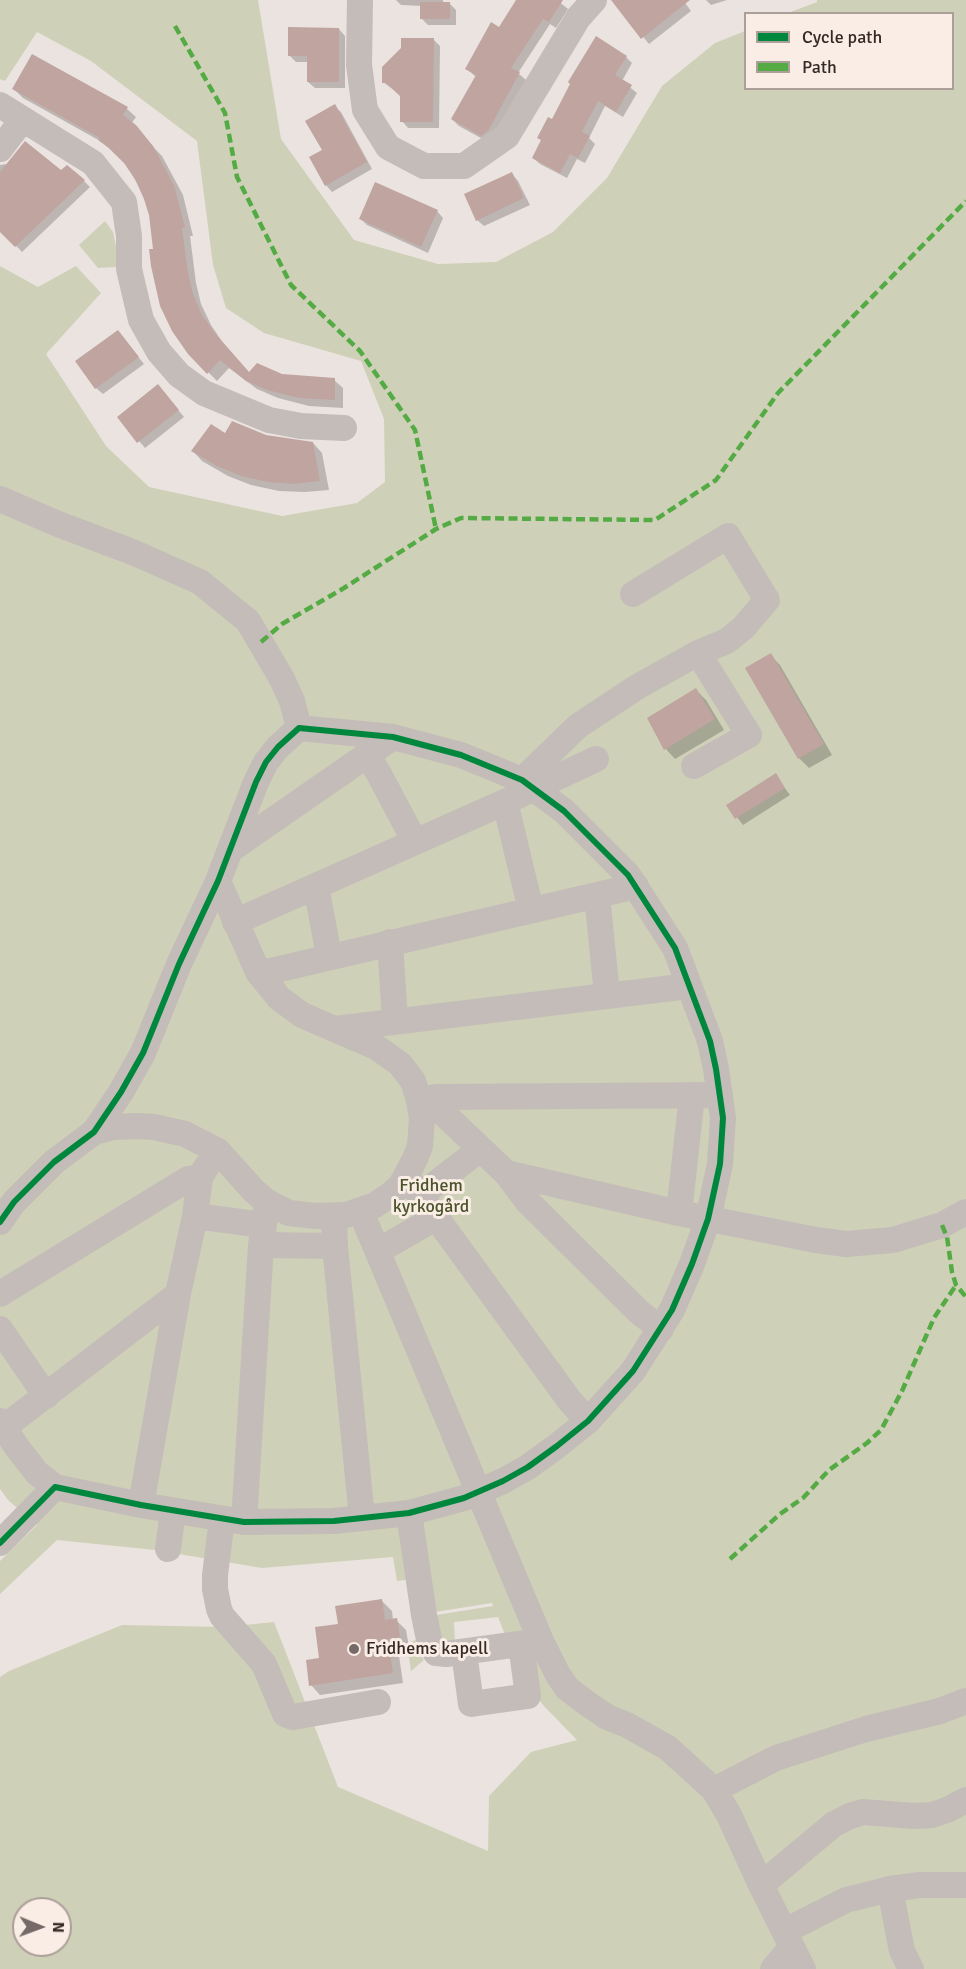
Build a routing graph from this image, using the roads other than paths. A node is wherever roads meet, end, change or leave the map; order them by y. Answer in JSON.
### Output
{"nodes":[{"id":1,"x":360,"y":0,"type":"edge"},
{"id":2,"x":594,"y":0,"type":"edge"},
{"id":3,"x":0,"y":105,"type":"edge"},
{"id":4,"x":23,"y":119,"type":"junction"},
{"id":5,"x":0,"y":149,"type":"edge"},
{"id":6,"x":344,"y":428,"type":"dead end"},
{"id":7,"x":0,"y":499,"type":"edge"},
{"id":8,"x":633,"y":594,"type":"dead end"},
{"id":9,"x":698,"y":653,"type":"junction"},
{"id":10,"x":299,"y":728,"type":"junction"},
{"id":11,"x":393,"y":737,"type":"junction"},
{"id":12,"x":368,"y":756,"type":"junction"},
{"id":13,"x":596,"y":759,"type":"dead end"},
{"id":14,"x":694,"y":766,"type":"dead end"},
{"id":15,"x":528,"y":785,"type":"junction"},
{"id":16,"x":505,"y":802,"type":"junction"},
{"id":17,"x":415,"y":842,"type":"junction"},
{"id":18,"x":230,"y":850,"type":"junction"},
{"id":19,"x":218,"y":881,"type":"junction"},
{"id":20,"x":316,"y":886,"type":"junction"},
{"id":21,"x":636,"y":886,"type":"junction"},
{"id":22,"x":597,"y":895,"type":"junction"},
{"id":23,"x":531,"y":910,"type":"junction"},
{"id":24,"x":235,"y":922,"type":"junction"},
{"id":25,"x":390,"y":942,"type":"junction"},
{"id":26,"x":329,"y":956,"type":"junction"},
{"id":27,"x":258,"y":972,"type":"junction"},
{"id":28,"x":689,"y":986,"type":"junction"},
{"id":29,"x":607,"y":995,"type":"junction"},
{"id":30,"x":395,"y":1021,"type":"junction"},
{"id":31,"x":332,"y":1029,"type":"junction"},
{"id":32,"x":692,"y":1095,"type":"junction"},
{"id":33,"x":720,"y":1095,"type":"junction"},
{"id":34,"x":419,"y":1100,"type":"junction"},
{"id":35,"x":94,"y":1132,"type":"junction"},
{"id":36,"x":479,"y":1150,"type":"junction"},
{"id":37,"x":218,"y":1151,"type":"junction"},
{"id":38,"x":507,"y":1173,"type":"junction"},
{"id":39,"x":200,"y":1177,"type":"junction"},
{"id":40,"x":414,"y":1186,"type":"junction"},
{"id":41,"x":361,"y":1212,"type":"junction"},
{"id":42,"x":966,"y":1212,"type":"edge"},
{"id":43,"x":679,"y":1213,"type":"junction"},
{"id":44,"x":195,"y":1216,"type":"junction"},
{"id":45,"x":334,"y":1217,"type":"junction"},
{"id":46,"x":437,"y":1217,"type":"junction"},
{"id":47,"x":708,"y":1219,"type":"junction"},
{"id":48,"x":0,"y":1222,"type":"edge"},
{"id":49,"x":264,"y":1224,"type":"junction"},
{"id":50,"x":335,"y":1246,"type":"junction"},
{"id":51,"x":378,"y":1251,"type":"junction"},
{"id":52,"x":0,"y":1294,"type":"edge"},
{"id":53,"x":178,"y":1294,"type":"junction"},
{"id":54,"x":0,"y":1329,"type":"edge"},
{"id":55,"x":661,"y":1329,"type":"junction"},
{"id":56,"x":46,"y":1396,"type":"junction"},
{"id":57,"x":588,"y":1421,"type":"junction"},
{"id":58,"x":2,"y":1424,"type":"edge"},
{"id":59,"x":55,"y":1487,"type":"junction"},
{"id":60,"x":478,"y":1493,"type":"junction"},
{"id":61,"x":141,"y":1505,"type":"junction"},
{"id":62,"x":173,"y":1511,"type":"junction"},
{"id":63,"x":409,"y":1513,"type":"junction"},
{"id":64,"x":362,"y":1518,"type":"junction"},
{"id":65,"x":233,"y":1521,"type":"junction"},
{"id":66,"x":0,"y":1543,"type":"edge"},
{"id":67,"x":168,"y":1549,"type":"dead end"},
{"id":68,"x":531,"y":1642,"type":"junction"},
{"id":69,"x":464,"y":1652,"type":"junction"},
{"id":70,"x":966,"y":1701,"type":"edge"},
{"id":71,"x":378,"y":1702,"type":"dead end"},
{"id":72,"x":714,"y":1790,"type":"junction"},
{"id":73,"x":966,"y":1800,"type":"edge"},
{"id":74,"x":761,"y":1885,"type":"junction"},
{"id":75,"x":966,"y":1885,"type":"edge"},
{"id":76,"x":891,"y":1889,"type":"junction"},
{"id":77,"x":793,"y":1949,"type":"edge"},
{"id":78,"x":773,"y":1969,"type":"edge"},
{"id":79,"x":911,"y":1969,"type":"edge"}],
"edges":[{"from":1,"to":2,"type":"street"},
{"from":3,"to":4,"type":"street"},
{"from":4,"to":5,"type":"street"},
{"from":4,"to":6,"type":"street"},
{"from":7,"to":10,"type":"street"},
{"from":8,"to":9,"type":"street"},
{"from":9,"to":14,"type":"street"},
{"from":9,"to":15,"type":"street"},
{"from":10,"to":11,"type":"street"},
{"from":10,"to":18,"type":"street"},
{"from":11,"to":12,"type":"street"},
{"from":11,"to":15,"type":"street"},
{"from":12,"to":17,"type":"street"},
{"from":12,"to":18,"type":"street"},
{"from":13,"to":15,"type":"street"},
{"from":15,"to":16,"type":"street"},
{"from":15,"to":21,"type":"street"},
{"from":16,"to":17,"type":"street"},
{"from":16,"to":23,"type":"street"},
{"from":17,"to":20,"type":"street"},
{"from":18,"to":19,"type":"street"},
{"from":19,"to":24,"type":"street"},
{"from":19,"to":35,"type":"street"},
{"from":20,"to":24,"type":"street"},
{"from":20,"to":26,"type":"street"},
{"from":21,"to":22,"type":"street"},
{"from":21,"to":28,"type":"street"},
{"from":22,"to":23,"type":"street"},
{"from":22,"to":29,"type":"street"},
{"from":23,"to":25,"type":"street"},
{"from":24,"to":27,"type":"street"},
{"from":25,"to":26,"type":"street"},
{"from":25,"to":30,"type":"street"},
{"from":26,"to":27,"type":"street"},
{"from":27,"to":31,"type":"street"},
{"from":28,"to":29,"type":"street"},
{"from":28,"to":33,"type":"street"},
{"from":29,"to":30,"type":"street"},
{"from":30,"to":31,"type":"street"},
{"from":31,"to":34,"type":"street"},
{"from":32,"to":33,"type":"street"},
{"from":32,"to":34,"type":"street"},
{"from":32,"to":43,"type":"street"},
{"from":33,"to":47,"type":"street"},
{"from":34,"to":36,"type":"street"},
{"from":34,"to":40,"type":"street"},
{"from":35,"to":37,"type":"street"},
{"from":35,"to":48,"type":"street"},
{"from":36,"to":38,"type":"street"},
{"from":36,"to":40,"type":"street"},
{"from":37,"to":39,"type":"street"},
{"from":37,"to":49,"type":"street"},
{"from":38,"to":43,"type":"street"},
{"from":38,"to":55,"type":"street"},
{"from":39,"to":44,"type":"street"},
{"from":39,"to":52,"type":"street"},
{"from":40,"to":41,"type":"street"},
{"from":40,"to":46,"type":"street"},
{"from":41,"to":45,"type":"street"},
{"from":41,"to":51,"type":"street"},
{"from":42,"to":47,"type":"street"},
{"from":43,"to":47,"type":"street"},
{"from":44,"to":49,"type":"street"},
{"from":44,"to":53,"type":"street"},
{"from":45,"to":49,"type":"street"},
{"from":45,"to":50,"type":"street"},
{"from":46,"to":51,"type":"street"},
{"from":46,"to":57,"type":"street"},
{"from":47,"to":55,"type":"street"},
{"from":49,"to":50,"type":"street"},
{"from":49,"to":65,"type":"street"},
{"from":50,"to":64,"type":"street"},
{"from":51,"to":60,"type":"street"},
{"from":53,"to":56,"type":"street"},
{"from":53,"to":61,"type":"street"},
{"from":54,"to":56,"type":"street"},
{"from":55,"to":57,"type":"street"},
{"from":56,"to":58,"type":"street"},
{"from":57,"to":60,"type":"street"},
{"from":58,"to":59,"type":"street"},
{"from":59,"to":61,"type":"street"},
{"from":59,"to":66,"type":"street"},
{"from":60,"to":63,"type":"street"},
{"from":60,"to":68,"type":"street"},
{"from":61,"to":62,"type":"street"},
{"from":62,"to":65,"type":"street"},
{"from":62,"to":67,"type":"street"},
{"from":63,"to":64,"type":"street"},
{"from":63,"to":69,"type":"street"},
{"from":64,"to":65,"type":"street"},
{"from":65,"to":71,"type":"street"},
{"from":68,"to":69,"type":"street"},
{"from":68,"to":69,"type":"street"},
{"from":68,"to":72,"type":"street"},
{"from":70,"to":72,"type":"street"},
{"from":72,"to":74,"type":"street"},
{"from":73,"to":74,"type":"street"},
{"from":74,"to":77,"type":"street"},
{"from":75,"to":76,"type":"street"},
{"from":76,"to":77,"type":"street"},
{"from":76,"to":79,"type":"street"},
{"from":77,"to":78,"type":"street"}]}
